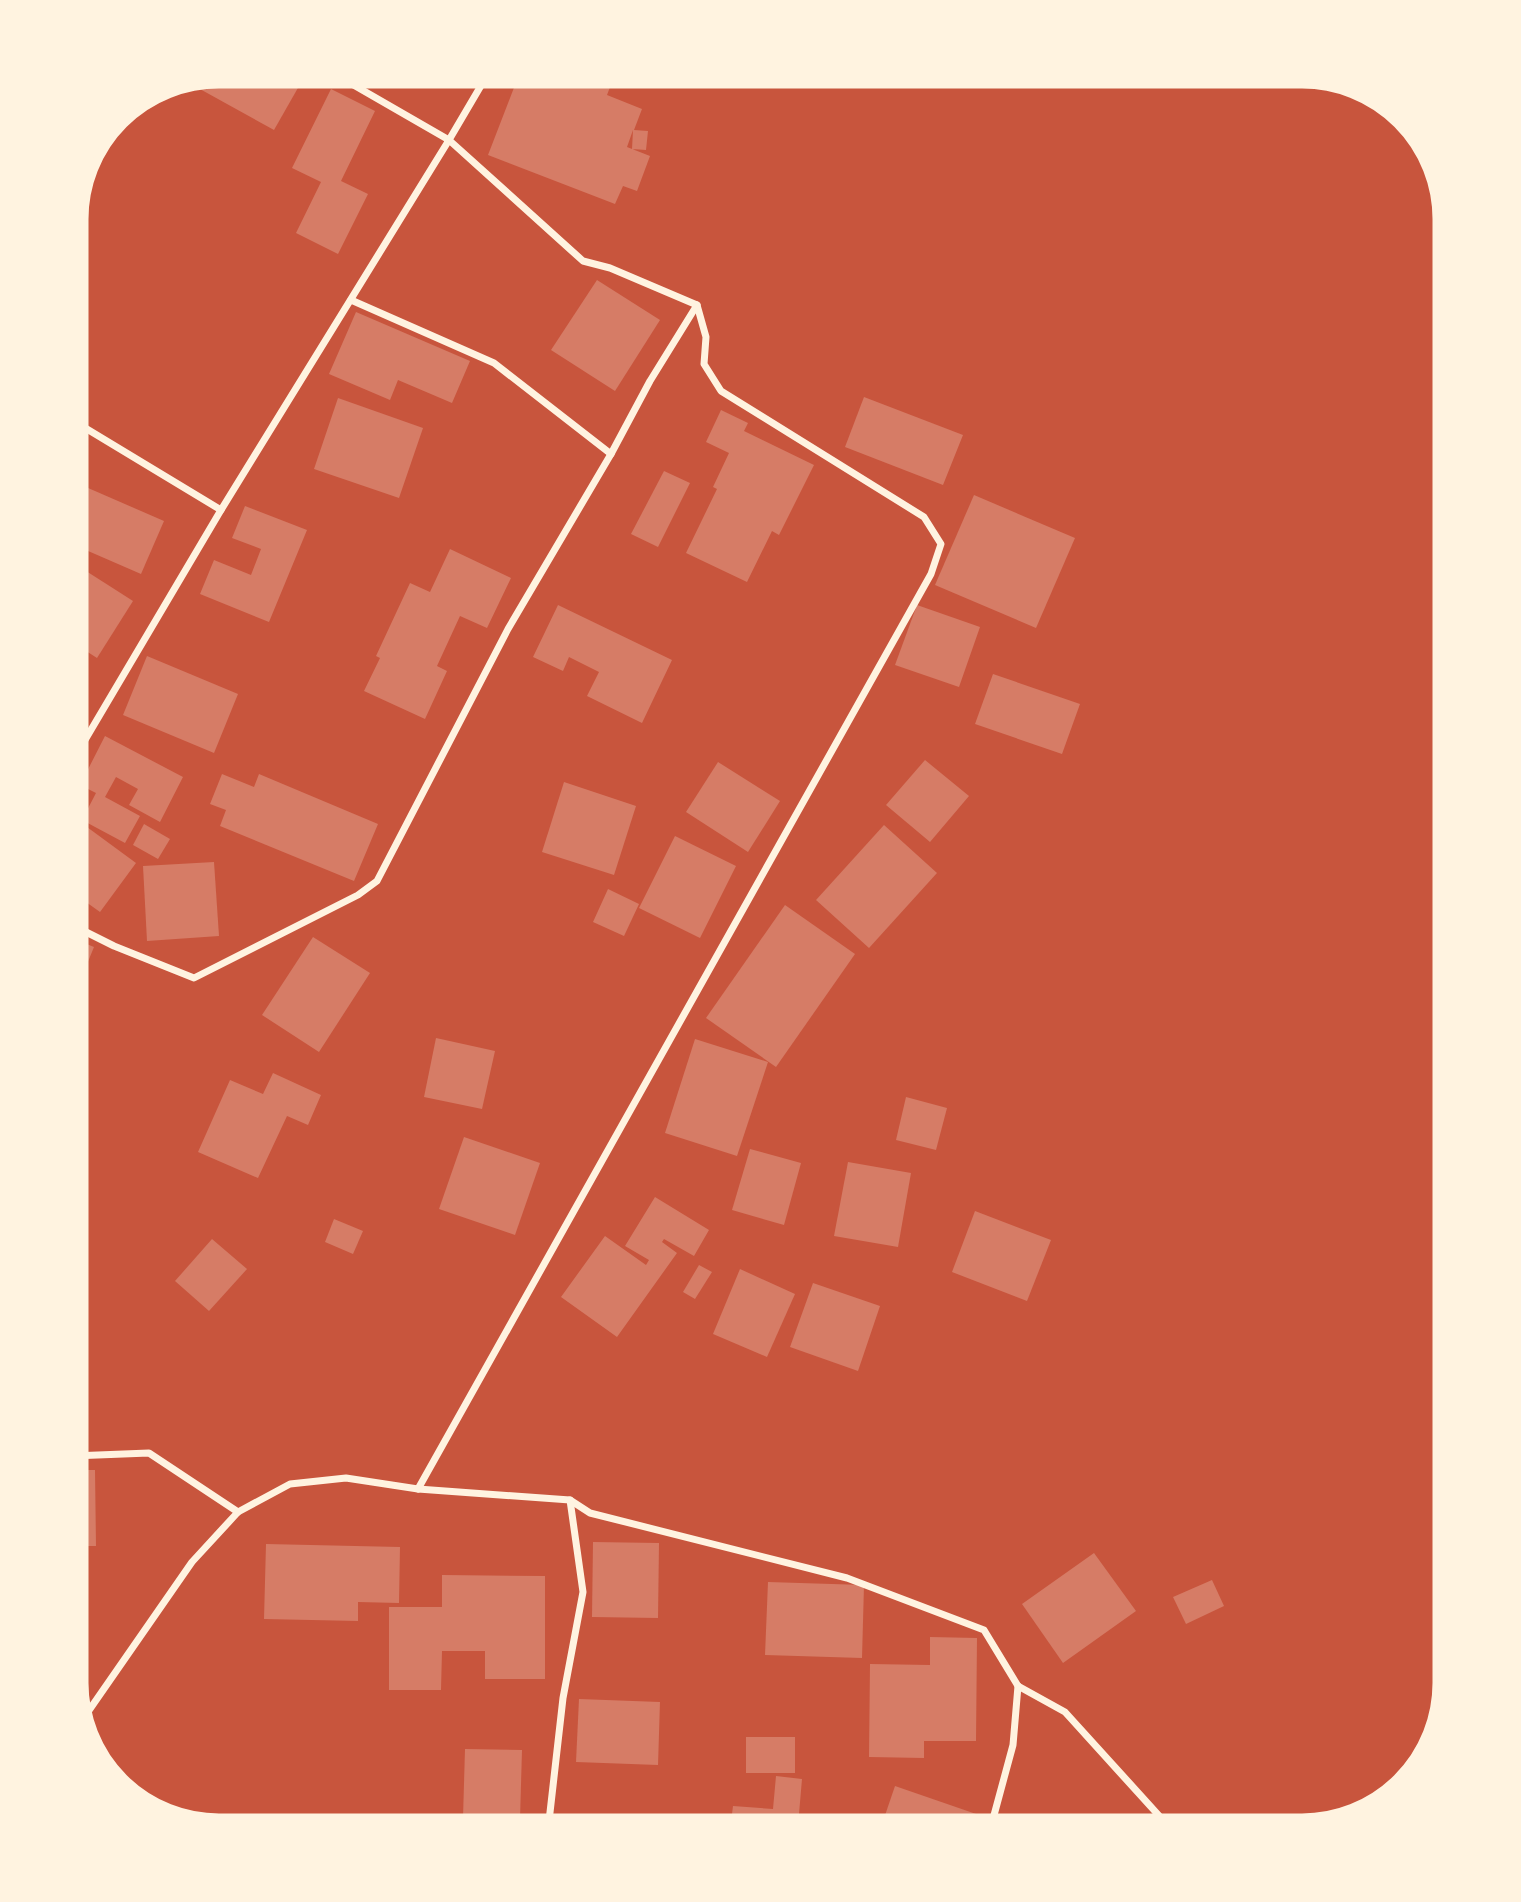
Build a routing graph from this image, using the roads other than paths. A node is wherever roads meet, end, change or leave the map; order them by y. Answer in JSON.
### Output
{"nodes":[{"id":1,"x":352,"y":84,"type":"edge"},
{"id":2,"x":482,"y":84,"type":"edge"},
{"id":3,"x":449,"y":140,"type":"junction"},
{"id":4,"x":351,"y":300,"type":"junction"},
{"id":5,"x":697,"y":305,"type":"junction"},
{"id":6,"x":84,"y":427,"type":"edge"},
{"id":7,"x":611,"y":454,"type":"junction"},
{"id":8,"x":221,"y":510,"type":"junction"},
{"id":9,"x":84,"y":742,"type":"edge"},
{"id":10,"x":84,"y":931,"type":"edge"},
{"id":11,"x":84,"y":1456,"type":"edge"},
{"id":12,"x":418,"y":1489,"type":"junction"},
{"id":13,"x":570,"y":1500,"type":"junction"},
{"id":14,"x":238,"y":1512,"type":"junction"},
{"id":15,"x":1018,"y":1686,"type":"junction"},
{"id":16,"x":88,"y":1712,"type":"edge"},
{"id":17,"x":549,"y":1818,"type":"edge"},
{"id":18,"x":993,"y":1818,"type":"edge"},
{"id":19,"x":1161,"y":1818,"type":"edge"}],
"edges":[{"from":1,"to":3,"type":"street"},
{"from":2,"to":3,"type":"street"},
{"from":3,"to":4,"type":"street"},
{"from":3,"to":5,"type":"street"},
{"from":4,"to":7,"type":"street"},
{"from":4,"to":8,"type":"street"},
{"from":5,"to":7,"type":"street"},
{"from":5,"to":12,"type":"street"},
{"from":6,"to":8,"type":"street"},
{"from":7,"to":10,"type":"street"},
{"from":8,"to":9,"type":"street"},
{"from":11,"to":14,"type":"street"},
{"from":12,"to":13,"type":"street"},
{"from":12,"to":14,"type":"street"},
{"from":13,"to":15,"type":"street"},
{"from":13,"to":17,"type":"street"},
{"from":14,"to":16,"type":"street"},
{"from":15,"to":18,"type":"street"},
{"from":15,"to":19,"type":"street"}]}
